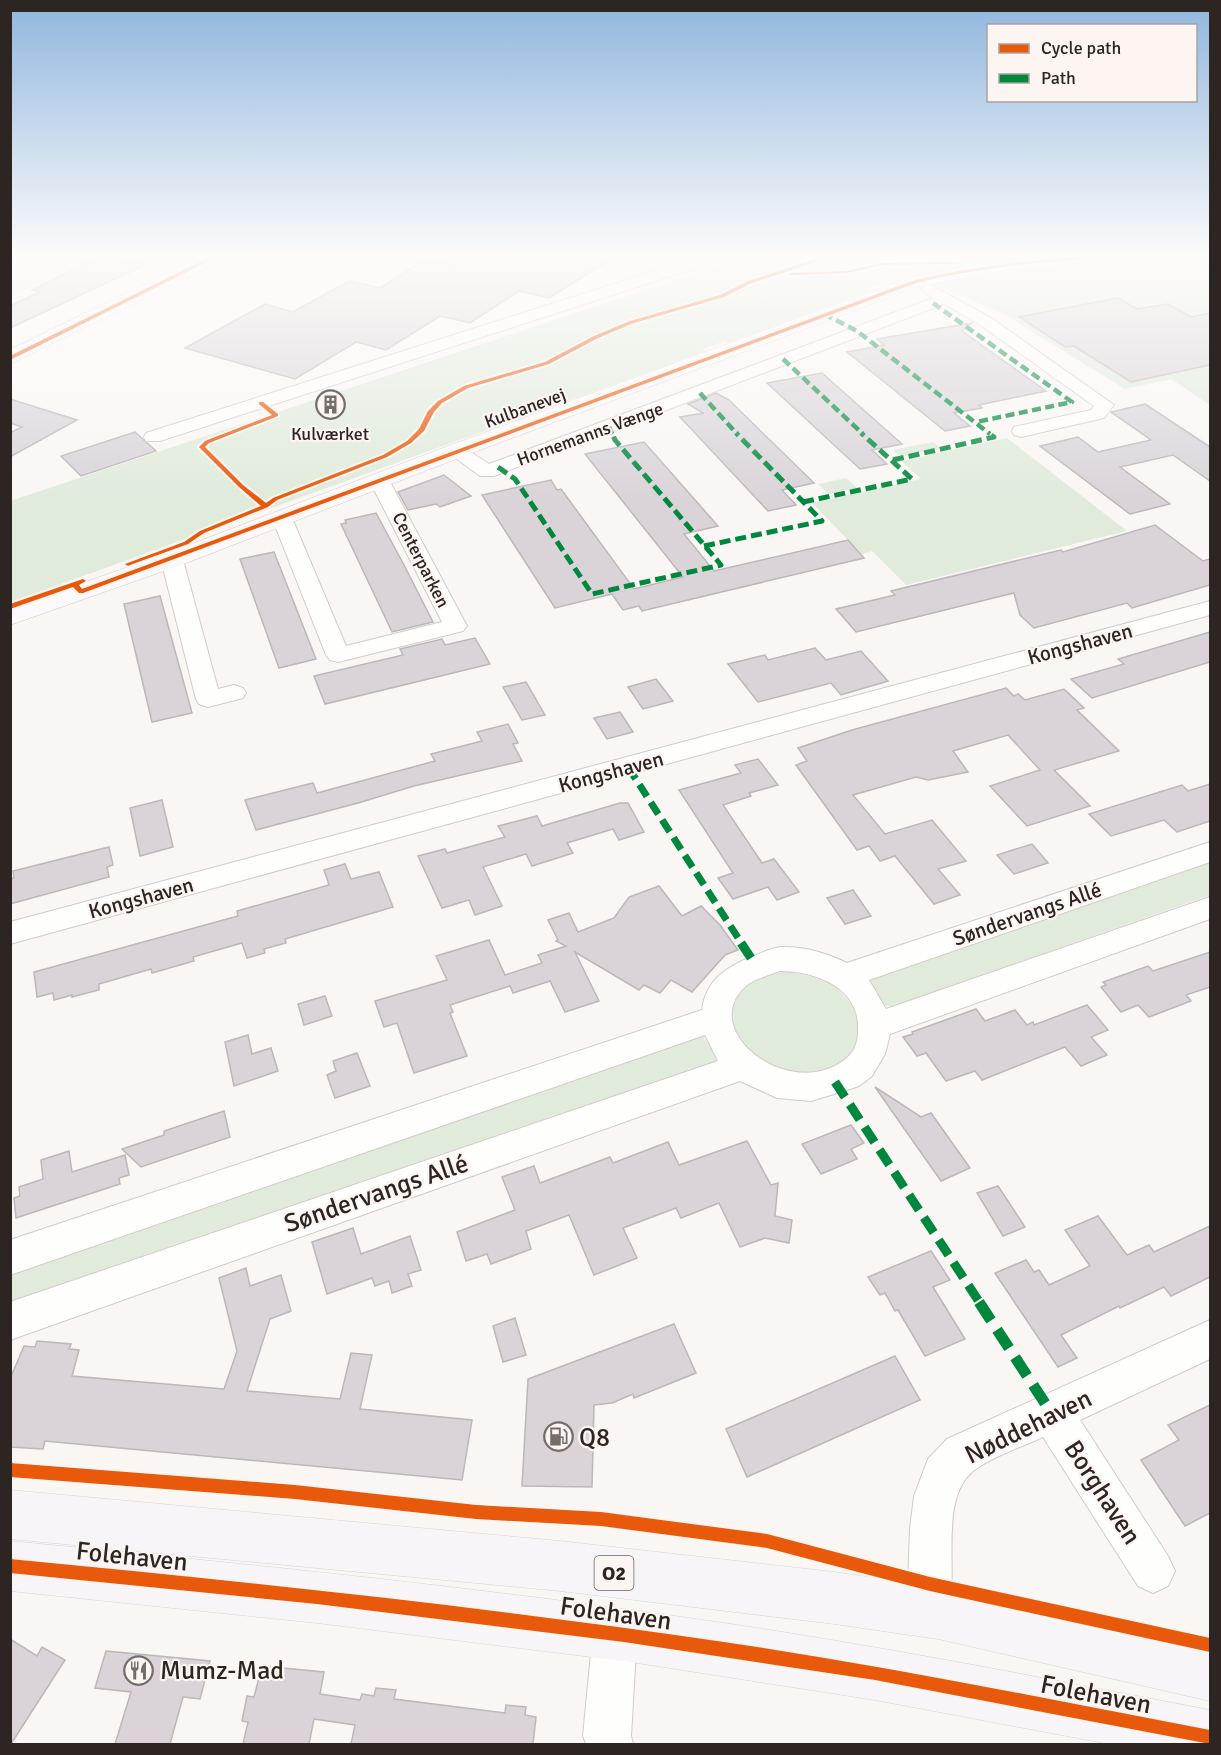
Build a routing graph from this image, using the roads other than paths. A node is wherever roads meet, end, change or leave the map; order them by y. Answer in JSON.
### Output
{"nodes":[{"id":1,"x":55,"y":336,"type":"edge"},
{"id":2,"x":469,"y":336,"type":"edge"},
{"id":3,"x":766,"y":336,"type":"edge"},
{"id":4,"x":846,"y":336,"type":"edge"},
{"id":5,"x":1006,"y":336,"type":"edge"},
{"id":6,"x":10,"y":358,"type":"edge"},
{"id":7,"x":692,"y":363,"type":"junction"},
{"id":8,"x":727,"y":381,"type":"junction"},
{"id":9,"x":1021,"y":431,"type":"dead end"},
{"id":10,"x":153,"y":437,"type":"dead end"},
{"id":11,"x":456,"y":451,"type":"junction"},
{"id":12,"x":379,"y":480,"type":"junction"},
{"id":13,"x":282,"y":518,"type":"junction"},
{"id":14,"x":172,"y":560,"type":"junction"},
{"id":15,"x":1210,"y":608,"type":"edge"},
{"id":16,"x":10,"y":617,"type":"edge"},
{"id":17,"x":234,"y":693,"type":"dead end"},
{"id":18,"x":1210,"y":852,"type":"edge"},
{"id":19,"x":1210,"y":908,"type":"edge"},
{"id":20,"x":10,"y":933,"type":"edge"},
{"id":21,"x":844,"y":976,"type":"junction"},
{"id":22,"x":716,"y":1018,"type":"junction"},
{"id":23,"x":876,"y":1026,"type":"junction"},
{"id":24,"x":742,"y":1066,"type":"junction"},
{"id":25,"x":10,"y":1258,"type":"edge"},
{"id":26,"x":10,"y":1321,"type":"edge"},
{"id":27,"x":1210,"y":1339,"type":"edge"},
{"id":28,"x":1052,"y":1414,"type":"junction"},
{"id":29,"x":10,"y":1514,"type":"edge"},
{"id":30,"x":10,"y":1566,"type":"edge"},
{"id":31,"x":1153,"y":1571,"type":"dead end"},
{"id":32,"x":929,"y":1612,"type":"junction"},
{"id":33,"x":615,"y":1633,"type":"junction"},
{"id":34,"x":1210,"y":1676,"type":"edge"},
{"id":35,"x":1210,"y":1737,"type":"edge"},
{"id":36,"x":609,"y":1744,"type":"edge"}],
"edges":[{"from":1,"to":6,"type":"street"},
{"from":2,"to":10,"type":"street"},
{"from":3,"to":7,"type":"street","name":"Kulbanevej"},
{"from":4,"to":8,"type":"street","name":"Hornemanns Vænge"},
{"from":5,"to":9,"type":"street"},
{"from":7,"to":8,"type":"street"},
{"from":7,"to":11,"type":"street","name":"Kulbanevej"},
{"from":8,"to":11,"type":"street","name":"Hornemanns Vænge"},
{"from":11,"to":12,"type":"street","name":"Kulbanevej"},
{"from":12,"to":13,"type":"street","name":"Kulbanevej"},
{"from":12,"to":13,"type":"street","name":"Centerparken"},
{"from":13,"to":14,"type":"street","name":"Kulbanevej"},
{"from":14,"to":16,"type":"street","name":"Kulbanevej"},
{"from":14,"to":17,"type":"street"},
{"from":15,"to":20,"type":"street","name":"Kongshaven"},
{"from":18,"to":21,"type":"street","name":"Søndervangs Allé"},
{"from":19,"to":23,"type":"street"},
{"from":21,"to":22,"type":"street"},
{"from":21,"to":23,"type":"street"},
{"from":22,"to":24,"type":"street"},
{"from":22,"to":25,"type":"street"},
{"from":23,"to":24,"type":"street"},
{"from":24,"to":26,"type":"street","name":"Søndervangs Allé"},
{"from":27,"to":28,"type":"street","name":"Nøddehaven"},
{"from":28,"to":31,"type":"street","name":"Borghaven"},
{"from":28,"to":32,"type":"street","name":"Nøddehaven"},
{"from":29,"to":32,"type":"main road","name":"Folehaven","number":"O2"},
{"from":30,"to":33,"type":"main road","name":"Folehaven"},
{"from":32,"to":34,"type":"main road","name":"Folehaven","number":"O2"},
{"from":33,"to":35,"type":"main road","name":"Folehaven"},
{"from":33,"to":36,"type":"street"}]}
